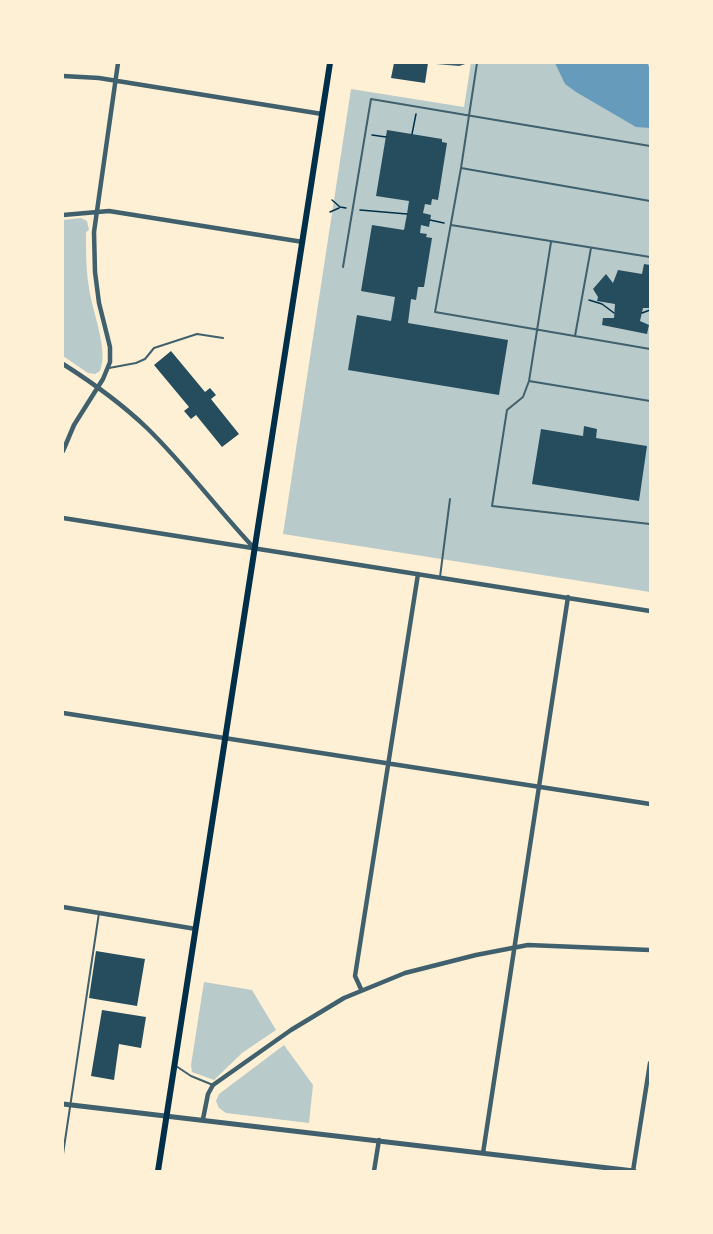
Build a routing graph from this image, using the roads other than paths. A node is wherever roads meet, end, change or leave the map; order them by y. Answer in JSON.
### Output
{"nodes":[{"id":1,"x":118,"y":63,"type":"edge"},
{"id":2,"x":330,"y":63,"type":"edge"},
{"id":3,"x":436,"y":63,"type":"edge"},
{"id":4,"x":465,"y":63,"type":"edge"},
{"id":5,"x":477,"y":63,"type":"edge"},
{"id":6,"x":63,"y":75,"type":"edge"},
{"id":7,"x":116,"y":80,"type":"junction"},
{"id":8,"x":322,"y":114,"type":"junction"},
{"id":9,"x":470,"y":115,"type":"junction"},
{"id":10,"x":650,"y":147,"type":"edge"},
{"id":11,"x":461,"y":168,"type":"junction"},
{"id":12,"x":650,"y":201,"type":"edge"},
{"id":13,"x":96,"y":211,"type":"junction"},
{"id":14,"x":63,"y":215,"type":"edge"},
{"id":15,"x":451,"y":225,"type":"junction"},
{"id":16,"x":303,"y":242,"type":"junction"},
{"id":17,"x":551,"y":242,"type":"junction"},
{"id":18,"x":591,"y":248,"type":"junction"},
{"id":19,"x":650,"y":257,"type":"edge"},
{"id":20,"x":344,"y":267,"type":"dead end"},
{"id":21,"x":536,"y":330,"type":"junction"},
{"id":22,"x":575,"y":336,"type":"junction"},
{"id":23,"x":223,"y":338,"type":"dead end"},
{"id":24,"x":650,"y":349,"type":"edge"},
{"id":25,"x":63,"y":364,"type":"edge"},
{"id":26,"x":109,"y":368,"type":"junction"},
{"id":27,"x":529,"y":381,"type":"junction"},
{"id":28,"x":98,"y":387,"type":"junction"},
{"id":29,"x":650,"y":401,"type":"edge"},
{"id":30,"x":63,"y":451,"type":"edge"},
{"id":31,"x":450,"y":499,"type":"dead end"},
{"id":32,"x":63,"y":518,"type":"edge"},
{"id":33,"x":650,"y":524,"type":"edge"},
{"id":34,"x":255,"y":549,"type":"junction"},
{"id":35,"x":418,"y":574,"type":"junction"},
{"id":36,"x":440,"y":577,"type":"junction"},
{"id":37,"x":568,"y":597,"type":"junction"},
{"id":38,"x":650,"y":611,"type":"edge"},
{"id":39,"x":63,"y":713,"type":"edge"},
{"id":40,"x":226,"y":739,"type":"junction"},
{"id":41,"x":389,"y":764,"type":"junction"},
{"id":42,"x":539,"y":787,"type":"junction"},
{"id":43,"x":650,"y":804,"type":"edge"},
{"id":44,"x":63,"y":907,"type":"edge"},
{"id":45,"x":99,"y":913,"type":"junction"},
{"id":46,"x":196,"y":929,"type":"junction"},
{"id":47,"x":514,"y":948,"type":"junction"},
{"id":48,"x":650,"y":950,"type":"edge"},
{"id":49,"x":361,"y":990,"type":"junction"},
{"id":50,"x":650,"y":1063,"type":"edge"},
{"id":51,"x":175,"y":1065,"type":"junction"},
{"id":52,"x":213,"y":1085,"type":"junction"},
{"id":53,"x":63,"y":1104,"type":"edge"},
{"id":54,"x":71,"y":1105,"type":"junction"},
{"id":55,"x":167,"y":1116,"type":"junction"},
{"id":56,"x":203,"y":1119,"type":"junction"},
{"id":57,"x":379,"y":1140,"type":"junction"},
{"id":58,"x":483,"y":1153,"type":"junction"},
{"id":59,"x":63,"y":1154,"type":"edge"},
{"id":60,"x":158,"y":1171,"type":"edge"},
{"id":61,"x":374,"y":1171,"type":"edge"},
{"id":62,"x":634,"y":1171,"type":"edge"}],
"edges":[{"from":1,"to":7,"type":"street"},
{"from":2,"to":8,"type":"main road"},
{"from":3,"to":4,"type":"lane"},
{"from":5,"to":9,"type":"lane"},
{"from":6,"to":7,"type":"street"},
{"from":7,"to":8,"type":"street"},
{"from":7,"to":13,"type":"street"},
{"from":8,"to":16,"type":"main road"},
{"from":9,"to":10,"type":"lane"},
{"from":9,"to":11,"type":"lane"},
{"from":9,"to":20,"type":"lane"},
{"from":11,"to":12,"type":"lane"},
{"from":11,"to":15,"type":"lane"},
{"from":13,"to":14,"type":"street"},
{"from":13,"to":16,"type":"street"},
{"from":13,"to":26,"type":"street"},
{"from":15,"to":17,"type":"lane"},
{"from":15,"to":21,"type":"lane"},
{"from":16,"to":34,"type":"main road"},
{"from":17,"to":18,"type":"lane"},
{"from":17,"to":21,"type":"lane"},
{"from":18,"to":19,"type":"lane"},
{"from":18,"to":22,"type":"lane"},
{"from":21,"to":22,"type":"lane"},
{"from":21,"to":27,"type":"lane"},
{"from":22,"to":24,"type":"lane"},
{"from":23,"to":26,"type":"lane"},
{"from":25,"to":28,"type":"street"},
{"from":26,"to":28,"type":"street"},
{"from":27,"to":29,"type":"lane"},
{"from":27,"to":33,"type":"lane"},
{"from":28,"to":30,"type":"street"},
{"from":28,"to":34,"type":"street"},
{"from":31,"to":36,"type":"lane"},
{"from":32,"to":34,"type":"street"},
{"from":34,"to":35,"type":"street"},
{"from":34,"to":40,"type":"main road"},
{"from":35,"to":36,"type":"street"},
{"from":35,"to":41,"type":"street"},
{"from":36,"to":37,"type":"street"},
{"from":37,"to":38,"type":"street"},
{"from":37,"to":42,"type":"street"},
{"from":39,"to":40,"type":"street"},
{"from":40,"to":41,"type":"street"},
{"from":40,"to":46,"type":"main road"},
{"from":41,"to":42,"type":"street"},
{"from":41,"to":49,"type":"street"},
{"from":42,"to":43,"type":"street"},
{"from":42,"to":47,"type":"street"},
{"from":44,"to":45,"type":"street"},
{"from":45,"to":46,"type":"street"},
{"from":45,"to":54,"type":"lane"},
{"from":46,"to":51,"type":"main road"},
{"from":47,"to":48,"type":"street"},
{"from":47,"to":49,"type":"street"},
{"from":47,"to":58,"type":"street"},
{"from":49,"to":52,"type":"street"},
{"from":50,"to":62,"type":"street"},
{"from":51,"to":52,"type":"lane"},
{"from":51,"to":55,"type":"main road"},
{"from":52,"to":56,"type":"street"},
{"from":53,"to":54,"type":"street"},
{"from":54,"to":55,"type":"street"},
{"from":54,"to":59,"type":"lane"},
{"from":55,"to":56,"type":"street"},
{"from":55,"to":60,"type":"main road"},
{"from":56,"to":57,"type":"street"},
{"from":57,"to":58,"type":"street"},
{"from":57,"to":61,"type":"street"},
{"from":58,"to":62,"type":"street"}]}
